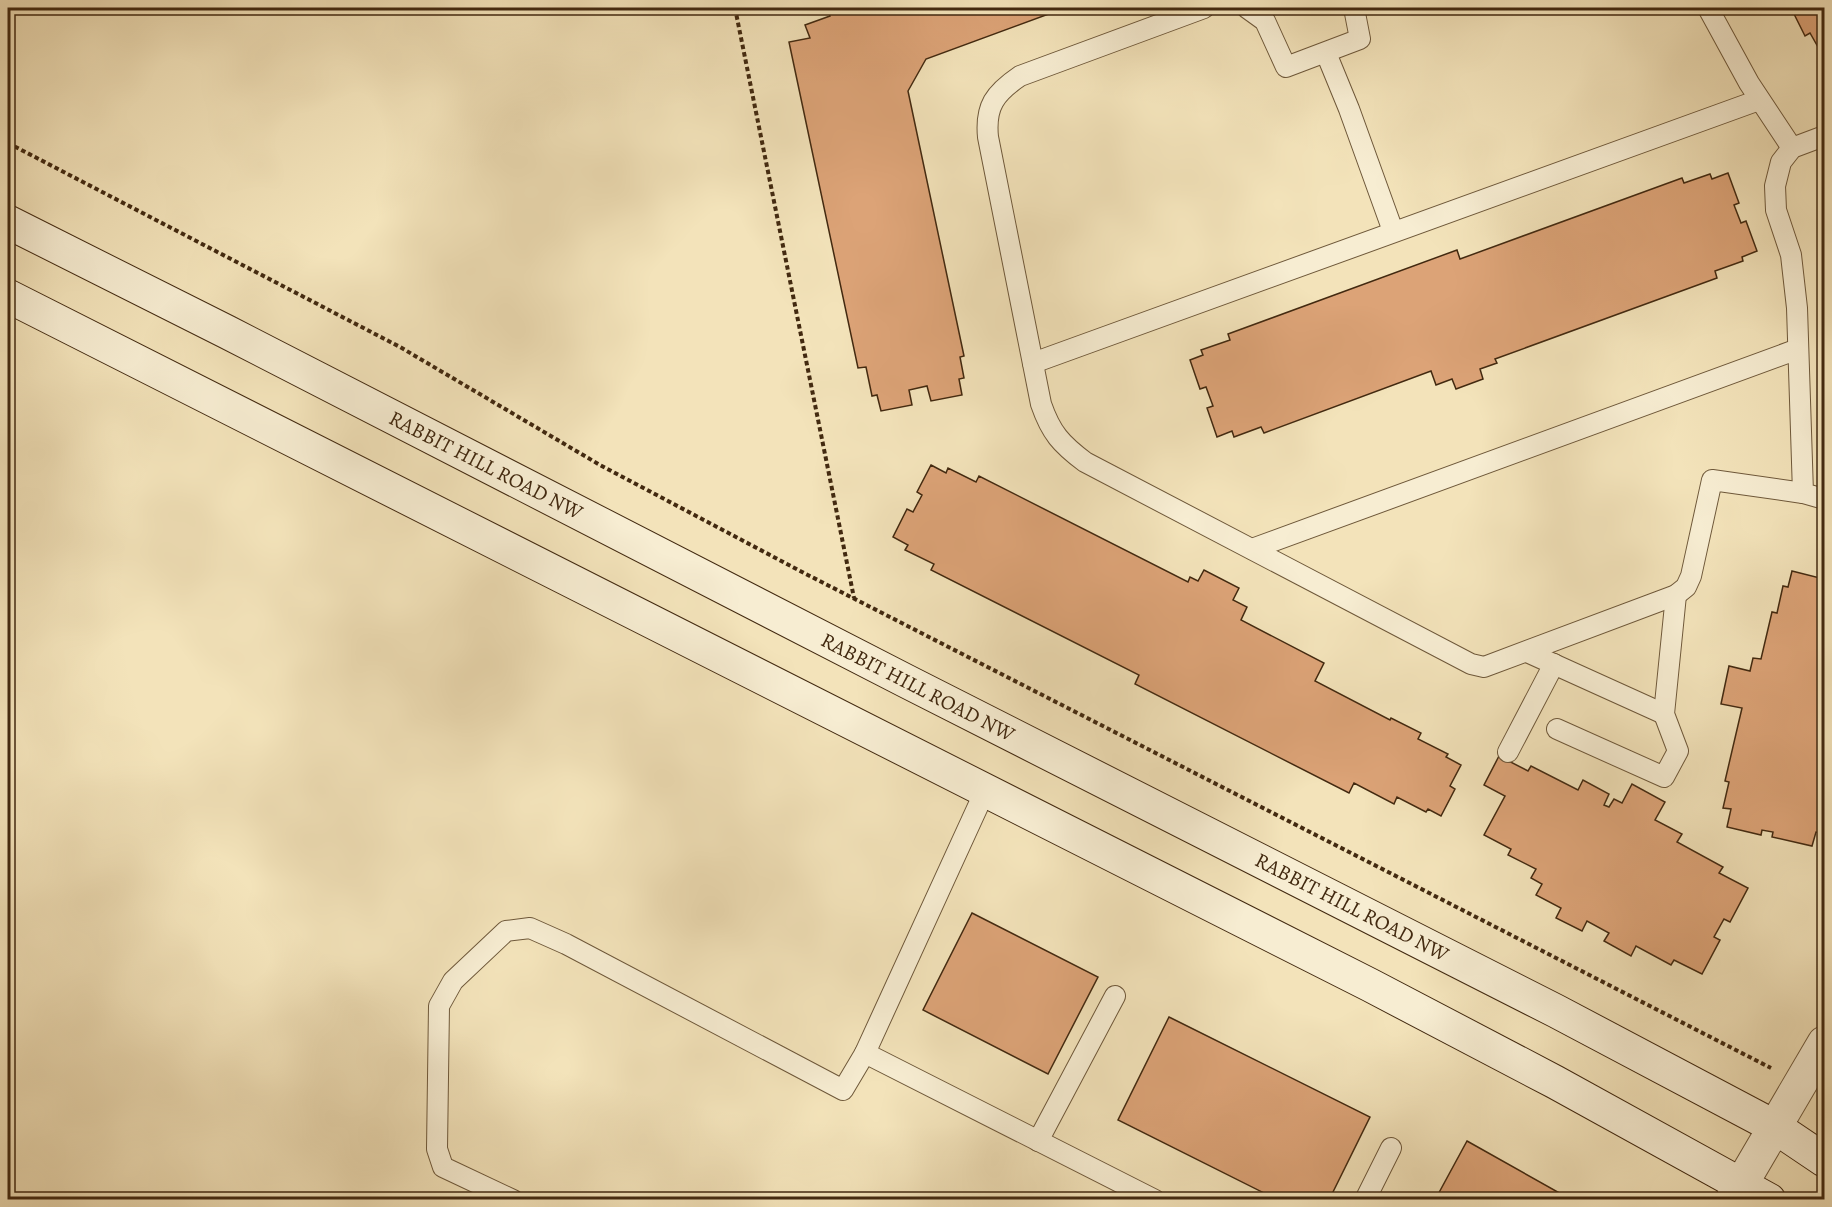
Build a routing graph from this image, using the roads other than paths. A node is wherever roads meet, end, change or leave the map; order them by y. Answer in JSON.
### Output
{"nodes":[{"id":1,"x":1204,"y":8,"type":"edge"},
{"id":2,"x":1247,"y":8,"type":"edge"},
{"id":3,"x":1354,"y":8,"type":"edge"},
{"id":4,"x":1708,"y":8,"type":"edge"},
{"id":5,"x":1326,"y":53,"type":"junction"},
{"id":6,"x":1759,"y":100,"type":"junction"},
{"id":7,"x":1824,"y":136,"type":"edge"},
{"id":8,"x":1792,"y":148,"type":"junction"},
{"id":9,"x":8,"y":222,"type":"edge"},
{"id":10,"x":1393,"y":231,"type":"junction"},
{"id":11,"x":8,"y":296,"type":"edge"},
{"id":12,"x":1798,"y":349,"type":"junction"},
{"id":13,"x":1033,"y":363,"type":"junction"},
{"id":14,"x":1803,"y":493,"type":"junction"},
{"id":15,"x":1824,"y":499,"type":"edge"},
{"id":16,"x":1252,"y":549,"type":"junction"},
{"id":17,"x":1676,"y":595,"type":"junction"},
{"id":18,"x":1527,"y":652,"type":"junction"},
{"id":19,"x":1554,"y":664,"type":"junction"},
{"id":20,"x":1664,"y":714,"type":"junction"},
{"id":21,"x":1557,"y":729,"type":"dead end"},
{"id":22,"x":1508,"y":752,"type":"dead end"},
{"id":23,"x":985,"y":791,"type":"junction"},
{"id":24,"x":1115,"y":996,"type":"dead end"},
{"id":25,"x":1824,"y":1043,"type":"edge"},
{"id":26,"x":865,"y":1053,"type":"junction"},
{"id":27,"x":1775,"y":1127,"type":"junction"},
{"id":28,"x":1038,"y":1141,"type":"junction"},
{"id":29,"x":1391,"y":1148,"type":"dead end"},
{"id":30,"x":1824,"y":1160,"type":"edge"},
{"id":31,"x":1748,"y":1194,"type":"edge"},
{"id":32,"x":513,"y":1200,"type":"edge"},
{"id":33,"x":1155,"y":1200,"type":"edge"},
{"id":34,"x":1365,"y":1200,"type":"edge"}],
"edges":[{"from":1,"to":13,"type":"lane"},
{"from":2,"to":5,"type":"lane"},
{"from":3,"to":5,"type":"lane"},
{"from":4,"to":6,"type":"lane"},
{"from":5,"to":10,"type":"lane"},
{"from":6,"to":8,"type":"lane"},
{"from":6,"to":10,"type":"lane"},
{"from":7,"to":8,"type":"lane"},
{"from":8,"to":12,"type":"lane"},
{"from":9,"to":27,"type":"main road","name":"RABBIT HILL ROAD NW"},
{"from":10,"to":13,"type":"lane"},
{"from":11,"to":23,"type":"main road"},
{"from":12,"to":14,"type":"lane"},
{"from":12,"to":16,"type":"lane"},
{"from":13,"to":16,"type":"lane"},
{"from":14,"to":15,"type":"lane"},
{"from":14,"to":17,"type":"lane"},
{"from":16,"to":18,"type":"lane"},
{"from":17,"to":18,"type":"lane"},
{"from":17,"to":20,"type":"lane"},
{"from":18,"to":19,"type":"lane"},
{"from":19,"to":20,"type":"lane"},
{"from":19,"to":22,"type":"lane"},
{"from":20,"to":21,"type":"lane"},
{"from":23,"to":26,"type":"lane"},
{"from":23,"to":31,"type":"main road"},
{"from":24,"to":28,"type":"lane"},
{"from":25,"to":27,"type":"main road"},
{"from":26,"to":28,"type":"lane"},
{"from":26,"to":32,"type":"lane"},
{"from":27,"to":30,"type":"main road","name":"RABBIT HILL ROAD NW"},
{"from":27,"to":31,"type":"main road"},
{"from":28,"to":33,"type":"lane"},
{"from":29,"to":34,"type":"lane"}]}
